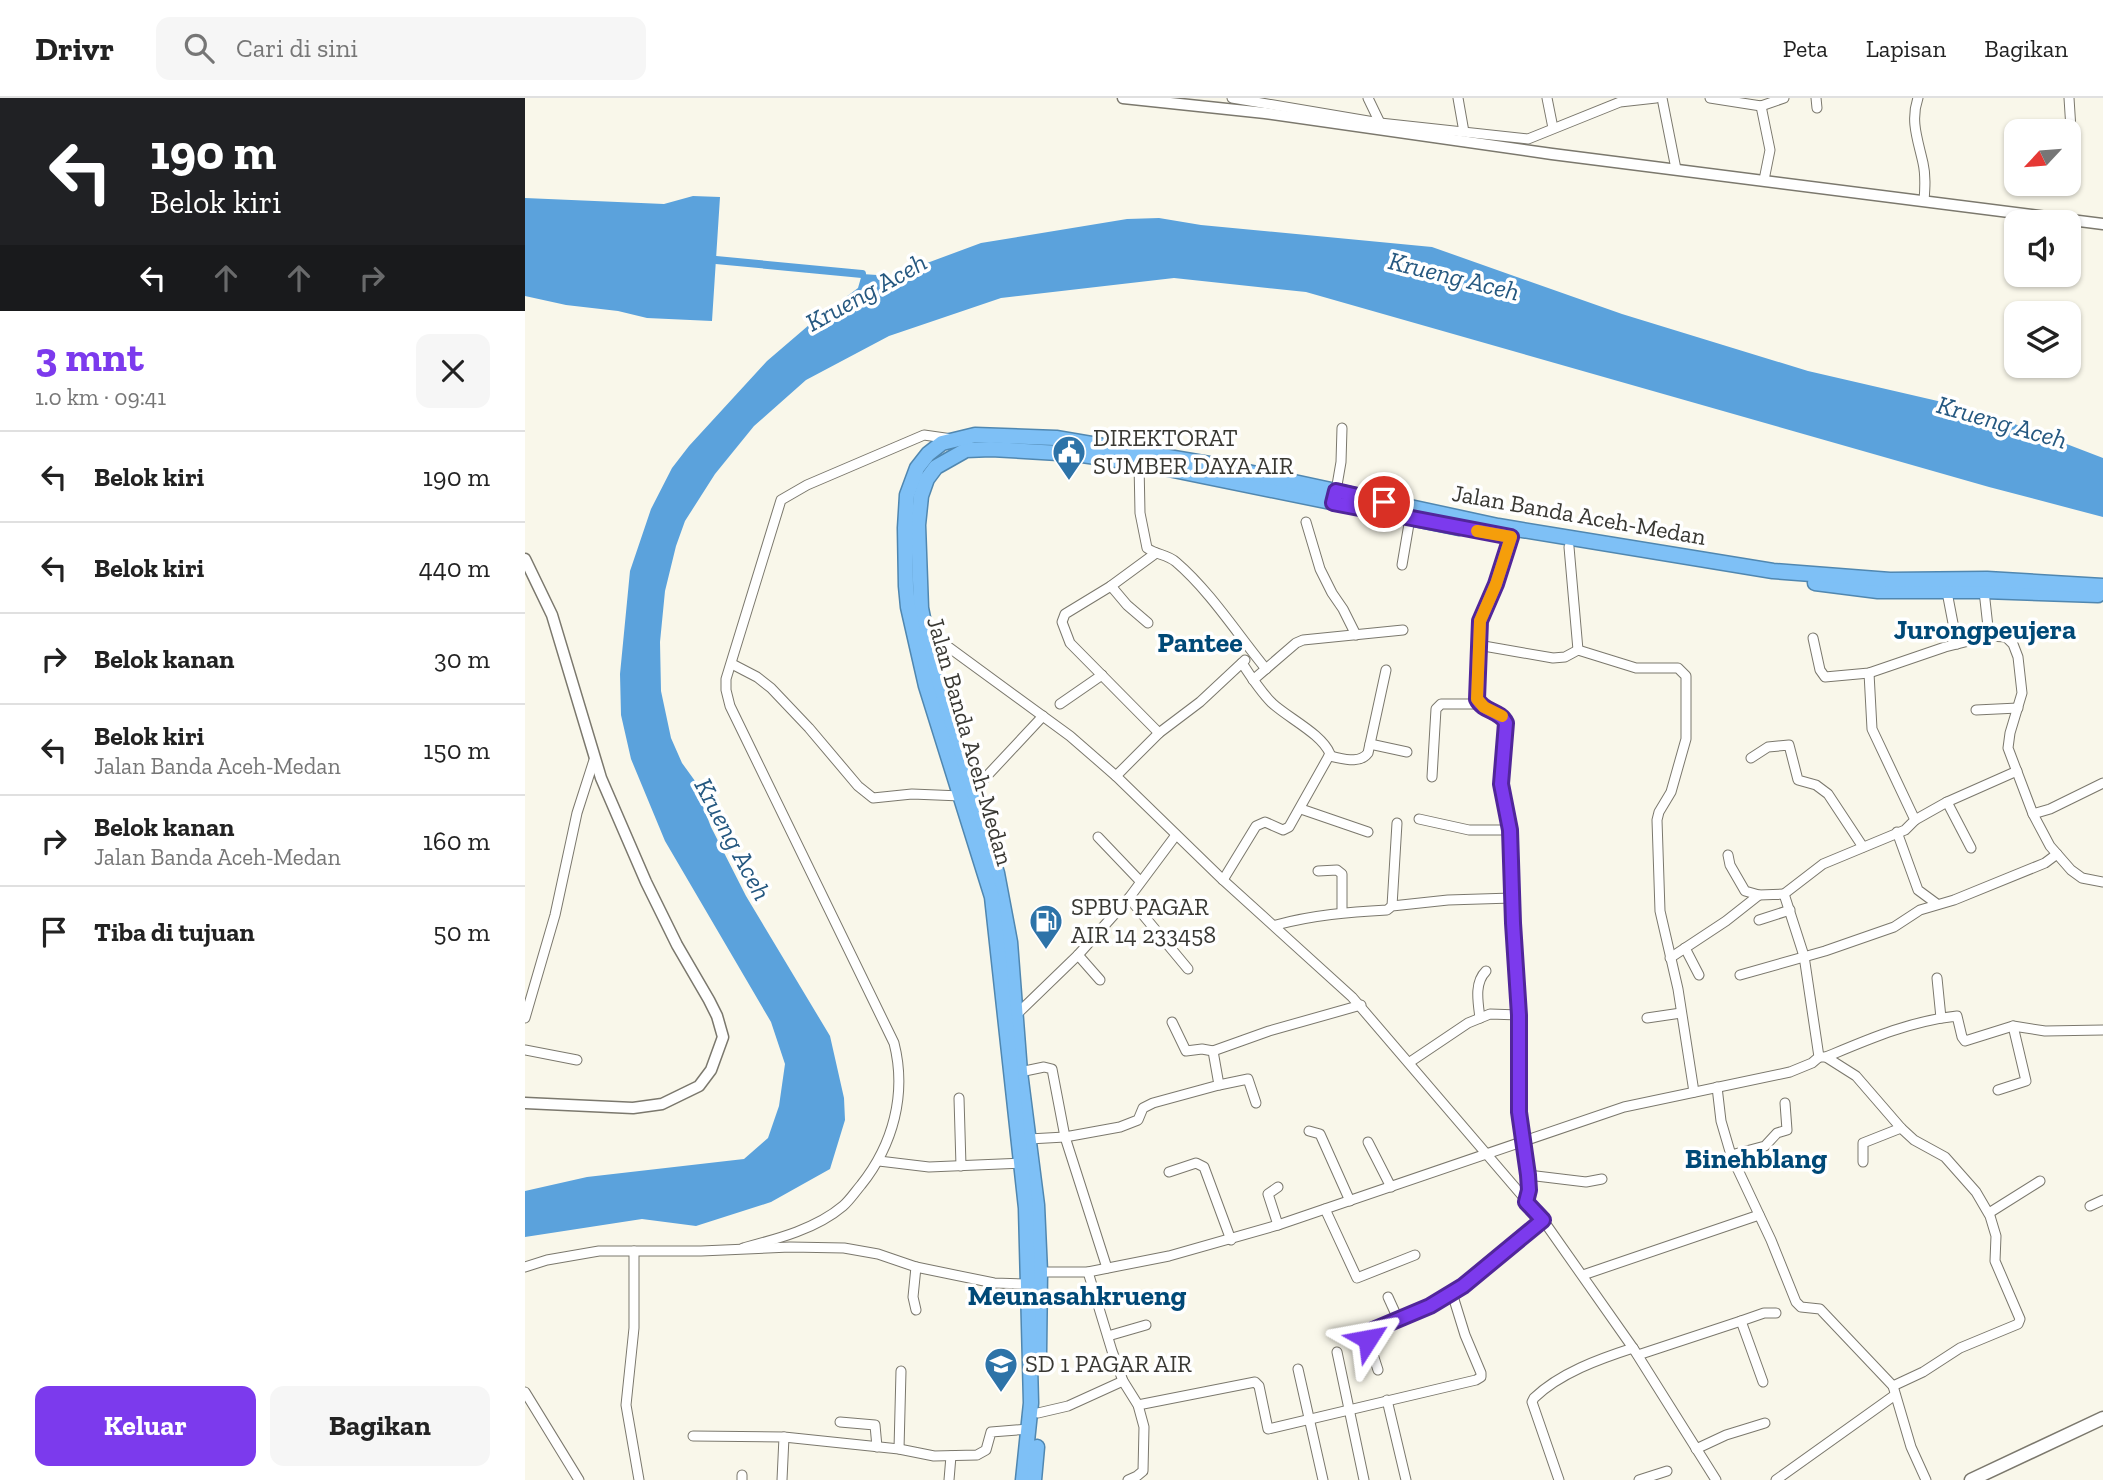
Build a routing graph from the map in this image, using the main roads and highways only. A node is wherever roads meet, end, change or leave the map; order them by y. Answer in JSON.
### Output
{"nodes":[{"id":1,"x":1335,"y":497,"type":"junction"},
{"id":2,"x":2103,"y":586,"type":"edge"},
{"id":3,"x":2103,"y":595,"type":"edge"},
{"id":4,"x":966,"y":795,"type":"junction"},
{"id":5,"x":1015,"y":1072,"type":"junction"},
{"id":6,"x":2103,"y":1418,"type":"edge"},
{"id":7,"x":1023,"y":1480,"type":"edge"},
{"id":8,"x":1034,"y":1480,"type":"edge"},
{"id":9,"x":1971,"y":1480,"type":"edge"}],
"edges":[{"from":1,"to":2,"type":"highway","name":"Jalan Banda Aceh-Medan"},
{"from":1,"to":3,"type":"highway","name":"Jalan Banda Aceh-Medan"},
{"from":1,"to":4,"type":"highway","name":"Jalan Banda Aceh-Medan"},
{"from":1,"to":4,"type":"highway","name":"Jalan Banda Aceh-Medan"},
{"from":4,"to":5,"type":"highway","name":"Jalan Banda Aceh-Medan"},
{"from":4,"to":5,"type":"highway","name":"Jalan Banda Aceh-Medan"},
{"from":5,"to":7,"type":"highway","name":"Jalan Banda Aceh-Medan"},
{"from":5,"to":8,"type":"highway","name":"Jalan Banda Aceh-Medan"},
{"from":6,"to":9,"type":"main road"}]}
